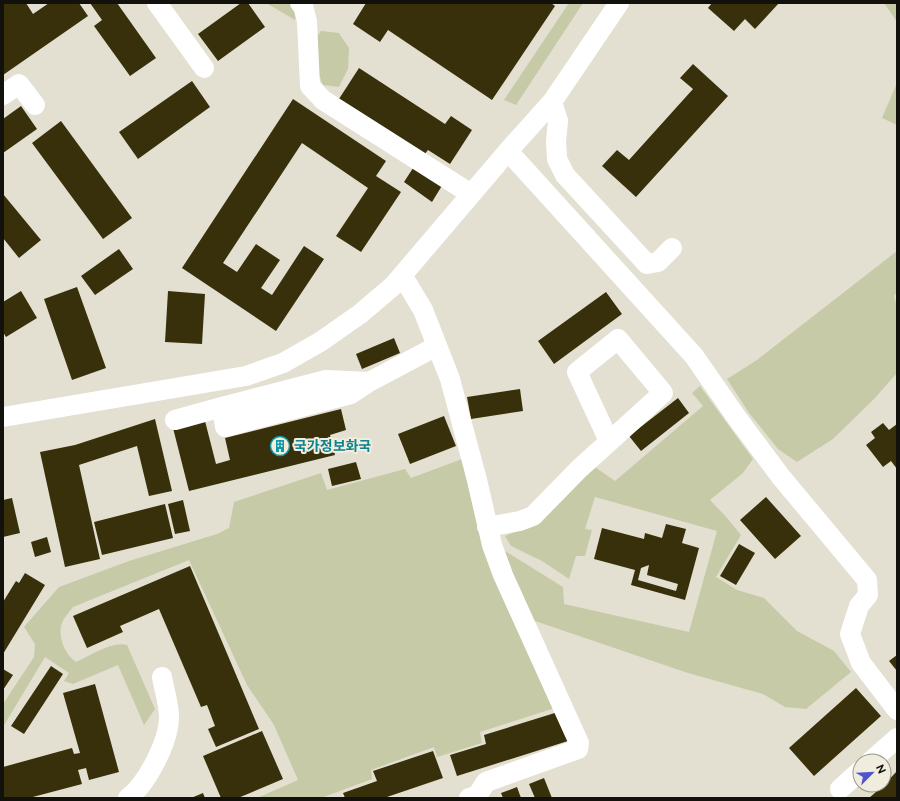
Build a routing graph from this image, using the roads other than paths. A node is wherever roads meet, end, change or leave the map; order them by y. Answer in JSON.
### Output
{"nodes":[{"id":1,"x":157,"y":3,"type":"edge"},
{"id":2,"x":300,"y":3,"type":"edge"},
{"id":3,"x":619,"y":3,"type":"edge"},
{"id":4,"x":204,"y":68,"type":"dead end"},
{"id":5,"x":3,"y":95,"type":"edge"},
{"id":6,"x":552,"y":102,"type":"junction"},
{"id":7,"x":35,"y":105,"type":"dead end"},
{"id":8,"x":508,"y":151,"type":"junction"},
{"id":9,"x":471,"y":194,"type":"junction"},
{"id":10,"x":672,"y":248,"type":"dead end"},
{"id":11,"x":402,"y":275,"type":"junction"},
{"id":12,"x":437,"y":346,"type":"junction"},
{"id":13,"x":3,"y":417,"type":"edge"},
{"id":14,"x":175,"y":420,"type":"dead end"},
{"id":15,"x":610,"y":441,"type":"junction"},
{"id":16,"x":488,"y":527,"type":"junction"},
{"id":17,"x":162,"y":677,"type":"dead end"},
{"id":18,"x":897,"y":710,"type":"edge"},
{"id":19,"x":897,"y":738,"type":"edge"},
{"id":20,"x":880,"y":753,"type":"edge"},
{"id":21,"x":852,"y":778,"type":"edge"},
{"id":22,"x":840,"y":789,"type":"dead end"},
{"id":23,"x":128,"y":798,"type":"edge"},
{"id":24,"x":469,"y":798,"type":"edge"}],
"edges":[{"from":1,"to":4,"type":"street"},
{"from":2,"to":9,"type":"street"},
{"from":3,"to":6,"type":"street"},
{"from":5,"to":7,"type":"street"},
{"from":6,"to":8,"type":"street"},
{"from":6,"to":10,"type":"street"},
{"from":8,"to":9,"type":"street"},
{"from":8,"to":18,"type":"street"},
{"from":9,"to":11,"type":"street"},
{"from":11,"to":12,"type":"street"},
{"from":11,"to":13,"type":"street"},
{"from":12,"to":14,"type":"street"},
{"from":12,"to":16,"type":"street"},
{"from":15,"to":15,"type":"street"},
{"from":15,"to":16,"type":"street"},
{"from":16,"to":24,"type":"street"},
{"from":17,"to":23,"type":"street"},
{"from":19,"to":20,"type":"street"},
{"from":21,"to":22,"type":"street"}]}
